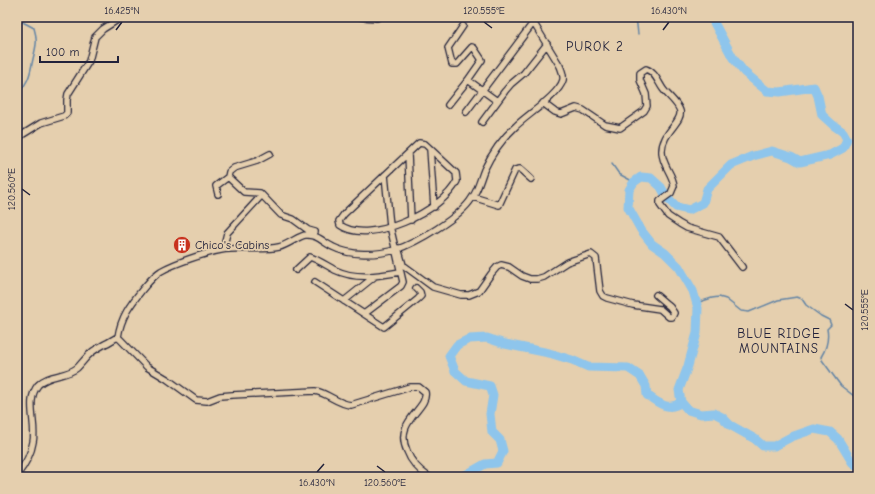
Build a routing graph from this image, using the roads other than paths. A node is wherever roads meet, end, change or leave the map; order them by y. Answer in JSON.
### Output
{"nodes":[{"id":1,"x":122,"y":17,"type":"edge"},
{"id":2,"x":362,"y":17,"type":"edge"},
{"id":3,"x":379,"y":17,"type":"edge"},
{"id":4,"x":530,"y":17,"type":"edge"},
{"id":5,"x":533,"y":23,"type":"junction"},
{"id":6,"x":463,"y":26,"type":"dead end"},
{"id":7,"x":547,"y":44,"type":"junction"},
{"id":8,"x":468,"y":80,"type":"junction"},
{"id":9,"x":483,"y":91,"type":"junction"},
{"id":10,"x":497,"y":101,"type":"junction"},
{"id":11,"x":543,"y":103,"type":"junction"},
{"id":12,"x":448,"y":105,"type":"dead end"},
{"id":13,"x":466,"y":112,"type":"dead end"},
{"id":14,"x":482,"y":122,"type":"dead end"},
{"id":15,"x":17,"y":138,"type":"edge"},
{"id":16,"x":430,"y":149,"type":"junction"},
{"id":17,"x":270,"y":154,"type":"dead end"},
{"id":18,"x":408,"y":154,"type":"junction"},
{"id":19,"x":386,"y":175,"type":"junction"},
{"id":20,"x":228,"y":177,"type":"junction"},
{"id":21,"x":531,"y":179,"type":"dead end"},
{"id":22,"x":218,"y":194,"type":"dead end"},
{"id":23,"x":262,"y":195,"type":"junction"},
{"id":24,"x":473,"y":197,"type":"junction"},
{"id":25,"x":434,"y":207,"type":"junction"},
{"id":26,"x":411,"y":220,"type":"junction"},
{"id":27,"x":390,"y":226,"type":"junction"},
{"id":28,"x":315,"y":232,"type":"dead end"},
{"id":29,"x":225,"y":249,"type":"junction"},
{"id":30,"x":397,"y":249,"type":"junction"},
{"id":31,"x":742,"y":267,"type":"dead end"},
{"id":32,"x":296,"y":270,"type":"dead end"},
{"id":33,"x":400,"y":272,"type":"junction"},
{"id":34,"x":374,"y":277,"type":"junction"},
{"id":35,"x":315,"y":282,"type":"dead end"},
{"id":36,"x":416,"y":288,"type":"dead end"},
{"id":37,"x":656,"y":295,"type":"dead end"},
{"id":38,"x":344,"y":301,"type":"junction"},
{"id":39,"x":364,"y":314,"type":"junction"},
{"id":40,"x":118,"y":337,"type":"junction"},
{"id":41,"x":17,"y":475,"type":"edge"},
{"id":42,"x":429,"y":477,"type":"edge"}],
"edges":[{"from":1,"to":15,"type":"street"},
{"from":2,"to":3,"type":"street"},
{"from":4,"to":5,"type":"street"},
{"from":5,"to":7,"type":"street"},
{"from":5,"to":9,"type":"street"},
{"from":6,"to":8,"type":"street"},
{"from":7,"to":10,"type":"street"},
{"from":7,"to":11,"type":"street"},
{"from":8,"to":9,"type":"street"},
{"from":8,"to":12,"type":"street"},
{"from":9,"to":10,"type":"street"},
{"from":9,"to":13,"type":"street"},
{"from":10,"to":14,"type":"street"},
{"from":11,"to":24,"type":"street"},
{"from":11,"to":31,"type":"street"},
{"from":16,"to":18,"type":"street"},
{"from":16,"to":25,"type":"street"},
{"from":16,"to":25,"type":"street"},
{"from":17,"to":20,"type":"street"},
{"from":18,"to":19,"type":"street"},
{"from":18,"to":26,"type":"street"},
{"from":19,"to":27,"type":"street"},
{"from":19,"to":27,"type":"street"},
{"from":20,"to":22,"type":"street"},
{"from":20,"to":23,"type":"street"},
{"from":21,"to":24,"type":"street"},
{"from":23,"to":28,"type":"street"},
{"from":23,"to":29,"type":"street"},
{"from":24,"to":30,"type":"street"},
{"from":25,"to":26,"type":"street"},
{"from":26,"to":27,"type":"street"},
{"from":27,"to":30,"type":"street"},
{"from":29,"to":30,"type":"street"},
{"from":29,"to":40,"type":"street"},
{"from":30,"to":33,"type":"street"},
{"from":30,"to":37,"type":"street"},
{"from":32,"to":34,"type":"street"},
{"from":33,"to":34,"type":"street"},
{"from":33,"to":39,"type":"street"},
{"from":34,"to":38,"type":"street"},
{"from":35,"to":38,"type":"street"},
{"from":36,"to":39,"type":"street"},
{"from":38,"to":39,"type":"street"},
{"from":40,"to":41,"type":"street"},
{"from":40,"to":42,"type":"street"}]}
